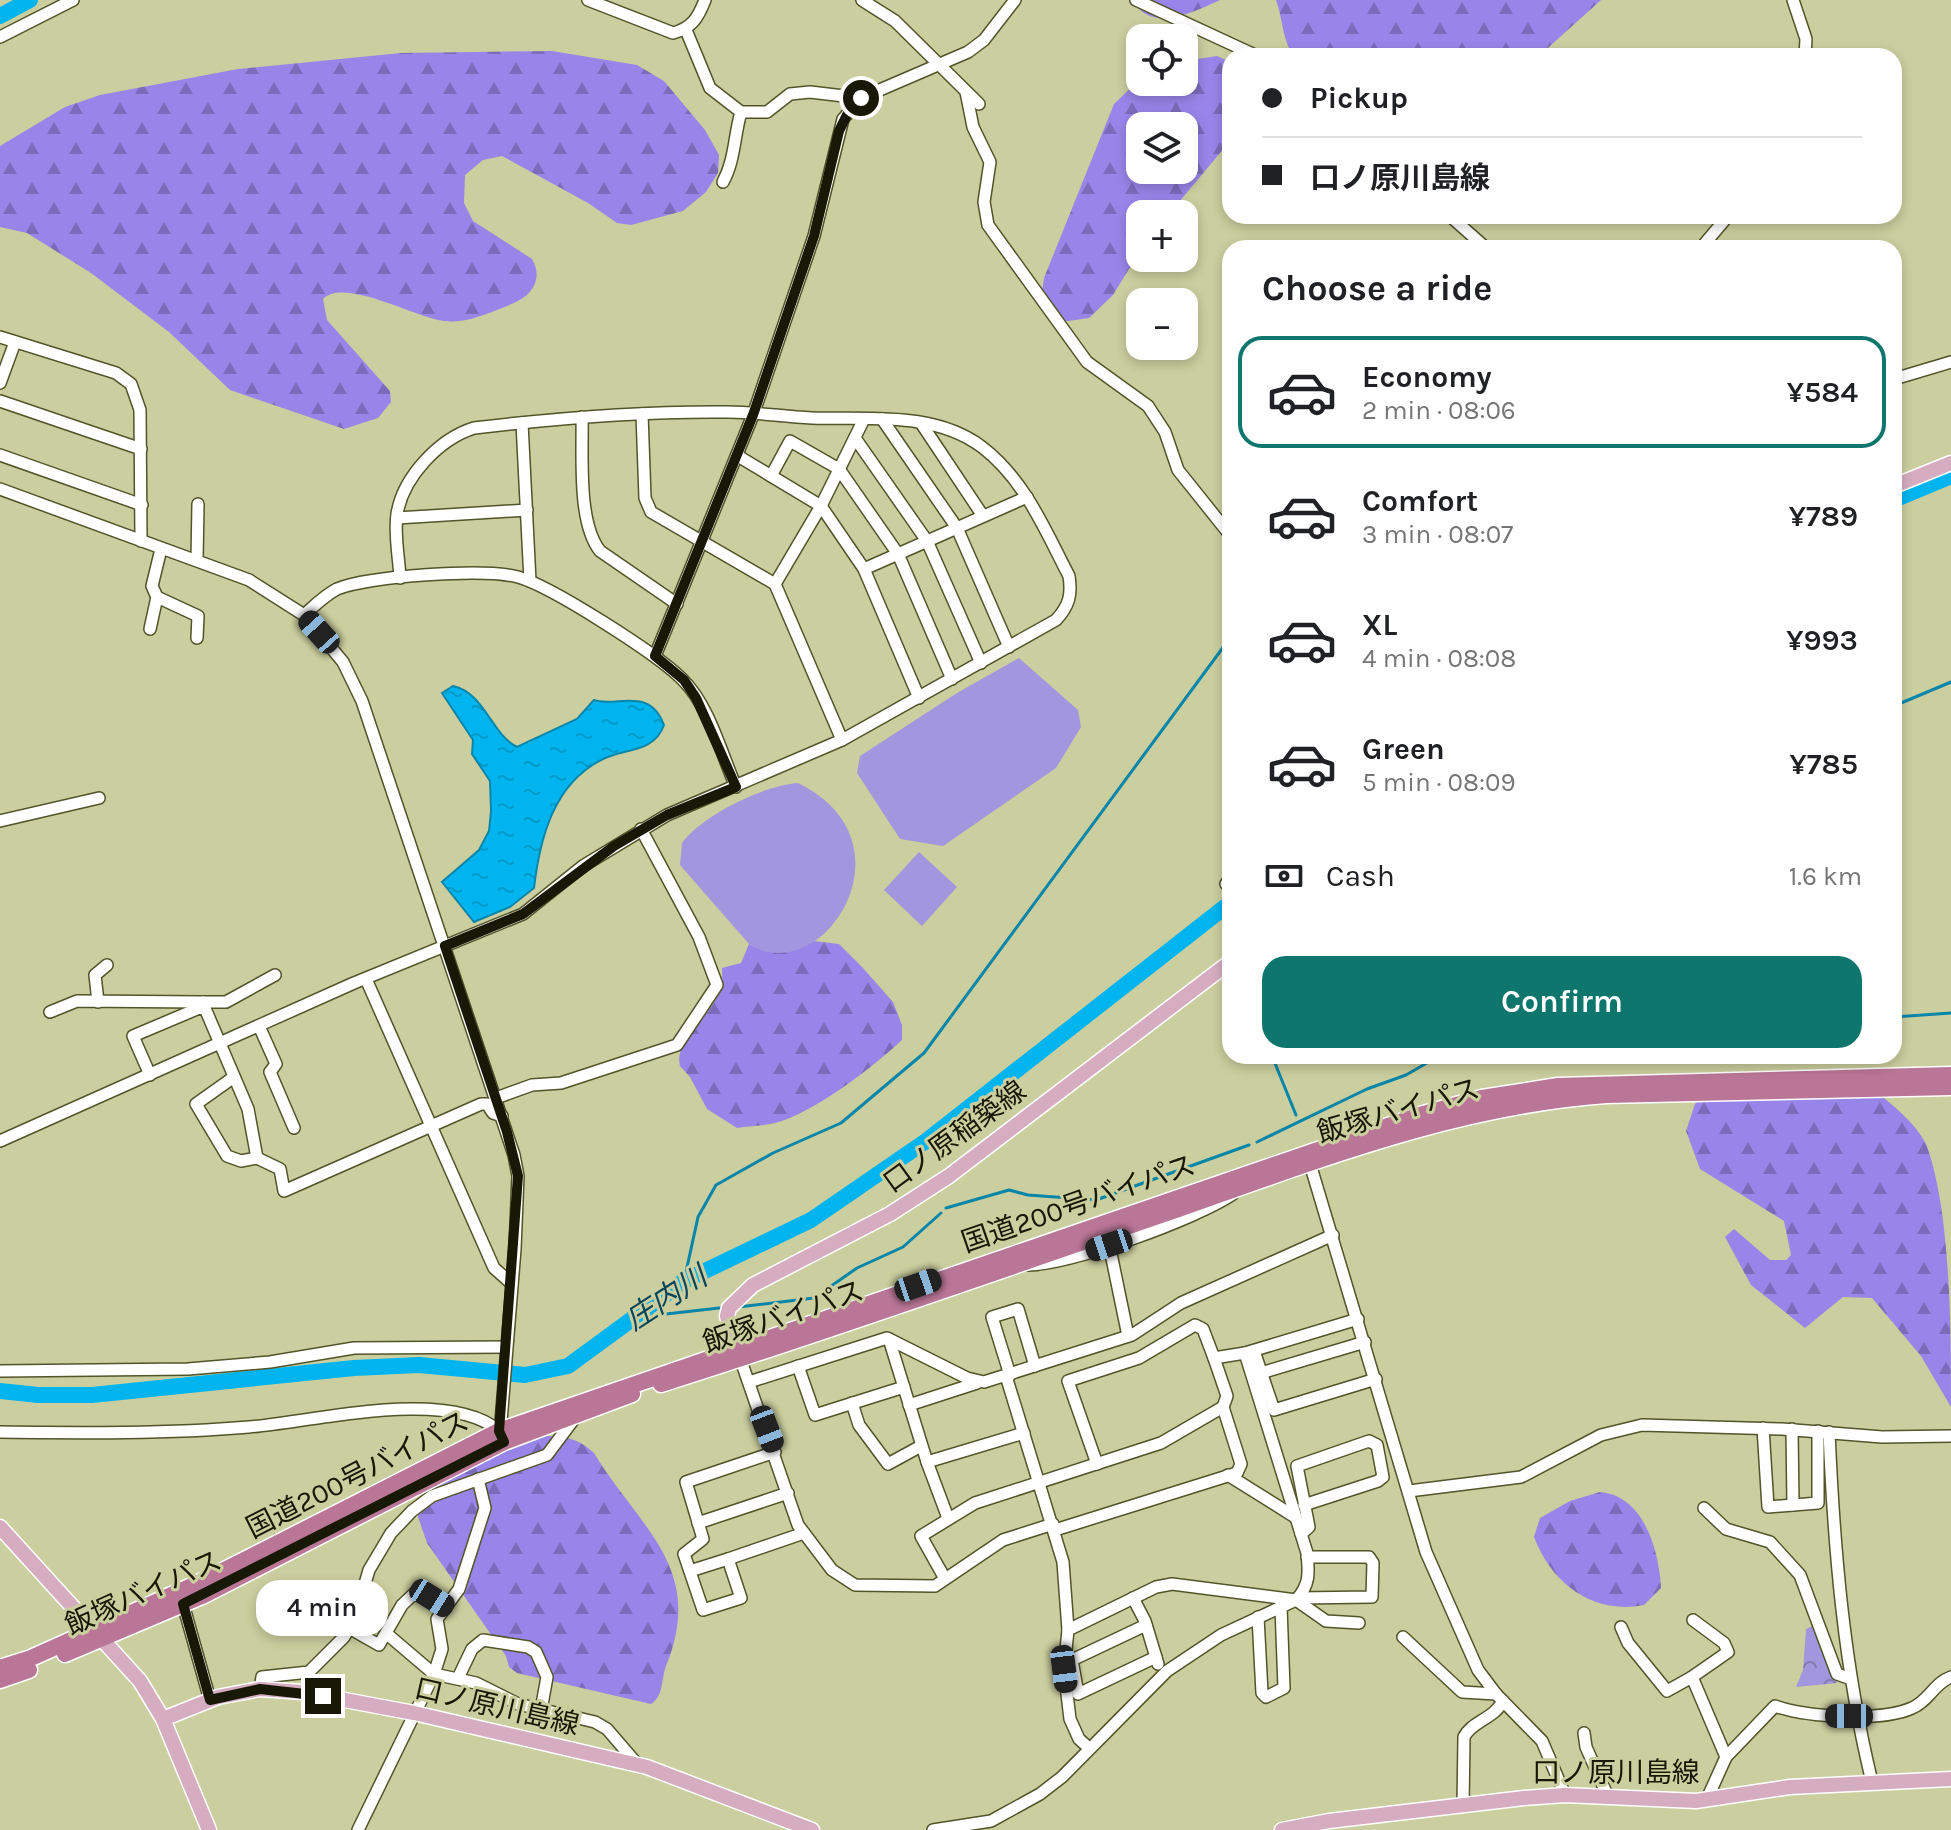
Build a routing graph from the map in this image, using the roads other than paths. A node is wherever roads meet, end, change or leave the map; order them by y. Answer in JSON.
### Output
{"nodes":[{"id":1,"x":73,"y":0,"type":"edge"},
{"id":2,"x":588,"y":0,"type":"edge"},
{"id":3,"x":705,"y":0,"type":"edge"},
{"id":4,"x":862,"y":0,"type":"edge"},
{"id":5,"x":1015,"y":0,"type":"edge"},
{"id":6,"x":1136,"y":0,"type":"edge"},
{"id":7,"x":1793,"y":0,"type":"edge"},
{"id":8,"x":686,"y":30,"type":"junction"},
{"id":9,"x":0,"y":37,"type":"edge"},
{"id":10,"x":1240,"y":48,"type":"edge"},
{"id":11,"x":1805,"y":48,"type":"edge"},
{"id":12,"x":940,"y":67,"type":"junction"},
{"id":13,"x":966,"y":92,"type":"junction"},
{"id":14,"x":861,"y":98,"type":"junction"},
{"id":15,"x":979,"y":104,"type":"dead end"},
{"id":16,"x":741,"y":112,"type":"junction"},
{"id":17,"x":723,"y":182,"type":"dead end"},
{"id":18,"x":1459,"y":224,"type":"edge"},
{"id":19,"x":1721,"y":224,"type":"edge"},
{"id":20,"x":1477,"y":240,"type":"edge"},
{"id":21,"x":1708,"y":240,"type":"edge"},
{"id":22,"x":0,"y":337,"type":"edge"},
{"id":23,"x":15,"y":342,"type":"junction"},
{"id":24,"x":1951,"y":362,"type":"edge"},
{"id":25,"x":1902,"y":377,"type":"edge"},
{"id":26,"x":0,"y":383,"type":"edge"},
{"id":27,"x":0,"y":401,"type":"edge"},
{"id":28,"x":642,"y":414,"type":"junction"},
{"id":29,"x":753,"y":415,"type":"junction"},
{"id":30,"x":582,"y":417,"type":"junction"},
{"id":31,"x":864,"y":419,"type":"junction"},
{"id":32,"x":882,"y":419,"type":"junction"},
{"id":33,"x":522,"y":423,"type":"junction"},
{"id":34,"x":921,"y":423,"type":"junction"},
{"id":35,"x":855,"y":438,"type":"junction"},
{"id":36,"x":141,"y":449,"type":"junction"},
{"id":37,"x":0,"y":455,"type":"edge"},
{"id":38,"x":738,"y":456,"type":"junction"},
{"id":39,"x":1951,"y":463,"type":"edge"},
{"id":40,"x":839,"y":469,"type":"junction"},
{"id":41,"x":771,"y":476,"type":"junction"},
{"id":42,"x":1902,"y":483,"type":"edge"},
{"id":43,"x":0,"y":489,"type":"edge"},
{"id":44,"x":1027,"y":497,"type":"junction"},
{"id":45,"x":198,"y":504,"type":"dead end"},
{"id":46,"x":142,"y":505,"type":"junction"},
{"id":47,"x":821,"y":506,"type":"junction"},
{"id":48,"x":527,"y":510,"type":"junction"},
{"id":49,"x":983,"y":516,"type":"junction"},
{"id":50,"x":397,"y":518,"type":"junction"},
{"id":51,"x":1222,"y":525,"type":"edge"},
{"id":52,"x":957,"y":528,"type":"junction"},
{"id":53,"x":141,"y":541,"type":"junction"},
{"id":54,"x":927,"y":541,"type":"junction"},
{"id":55,"x":702,"y":542,"type":"junction"},
{"id":56,"x":161,"y":549,"type":"junction"},
{"id":57,"x":898,"y":554,"type":"junction"},
{"id":58,"x":197,"y":560,"type":"junction"},
{"id":59,"x":864,"y":569,"type":"junction"},
{"id":60,"x":400,"y":578,"type":"junction"},
{"id":61,"x":530,"y":581,"type":"junction"},
{"id":62,"x":775,"y":584,"type":"junction"},
{"id":63,"x":157,"y":597,"type":"junction"},
{"id":64,"x":677,"y":604,"type":"junction"},
{"id":65,"x":304,"y":615,"type":"junction"},
{"id":66,"x":150,"y":629,"type":"dead end"},
{"id":67,"x":197,"y":638,"type":"dead end"},
{"id":68,"x":1009,"y":647,"type":"junction"},
{"id":69,"x":655,"y":656,"type":"junction"},
{"id":70,"x":981,"y":663,"type":"junction"},
{"id":71,"x":952,"y":679,"type":"junction"},
{"id":72,"x":919,"y":698,"type":"junction"},
{"id":73,"x":842,"y":740,"type":"junction"},
{"id":74,"x":736,"y":787,"type":"junction"},
{"id":75,"x":99,"y":798,"type":"dead end"},
{"id":76,"x":0,"y":821,"type":"edge"},
{"id":77,"x":641,"y":829,"type":"junction"},
{"id":78,"x":445,"y":946,"type":"junction"},
{"id":79,"x":107,"y":965,"type":"dead end"},
{"id":80,"x":1222,"y":968,"type":"edge"},
{"id":81,"x":275,"y":975,"type":"dead end"},
{"id":82,"x":366,"y":979,"type":"junction"},
{"id":83,"x":98,"y":1002,"type":"junction"},
{"id":84,"x":204,"y":1004,"type":"junction"},
{"id":85,"x":50,"y":1012,"type":"dead end"},
{"id":86,"x":259,"y":1026,"type":"junction"},
{"id":87,"x":219,"y":1044,"type":"junction"},
{"id":88,"x":150,"y":1075,"type":"junction"},
{"id":89,"x":1951,"y":1075,"type":"edge"},
{"id":90,"x":234,"y":1077,"type":"junction"},
{"id":91,"x":1951,"y":1087,"type":"edge"},
{"id":92,"x":496,"y":1098,"type":"junction"},
{"id":93,"x":502,"y":1116,"type":"junction"},
{"id":94,"x":431,"y":1127,"type":"junction"},
{"id":95,"x":294,"y":1128,"type":"dead end"},
{"id":96,"x":0,"y":1141,"type":"edge"},
{"id":97,"x":257,"y":1158,"type":"junction"},
{"id":98,"x":1308,"y":1158,"type":"junction"},
{"id":99,"x":1333,"y":1235,"type":"junction"},
{"id":100,"x":1108,"y":1239,"type":"junction"},
{"id":101,"x":512,"y":1284,"type":"junction"},
{"id":102,"x":1358,"y":1319,"type":"junction"},
{"id":103,"x":1128,"y":1336,"type":"junction"},
{"id":104,"x":889,"y":1339,"type":"junction"},
{"id":105,"x":1365,"y":1342,"type":"junction"},
{"id":106,"x":506,"y":1348,"type":"junction"},
{"id":107,"x":1250,"y":1352,"type":"junction"},
{"id":108,"x":738,"y":1353,"type":"junction"},
{"id":109,"x":1214,"y":1358,"type":"junction"},
{"id":110,"x":798,"y":1366,"type":"junction"},
{"id":111,"x":1035,"y":1366,"type":"junction"},
{"id":112,"x":0,"y":1371,"type":"edge"},
{"id":113,"x":1261,"y":1373,"type":"junction"},
{"id":114,"x":1008,"y":1375,"type":"junction"},
{"id":115,"x":1376,"y":1379,"type":"junction"},
{"id":116,"x":749,"y":1382,"type":"junction"},
{"id":117,"x":977,"y":1383,"type":"junction"},
{"id":118,"x":904,"y":1387,"type":"junction"},
{"id":119,"x":852,"y":1403,"type":"junction"},
{"id":120,"x":909,"y":1405,"type":"junction"},
{"id":121,"x":1223,"y":1407,"type":"junction"},
{"id":122,"x":578,"y":1414,"type":"junction"},
{"id":123,"x":1763,"y":1428,"type":"junction"},
{"id":124,"x":1792,"y":1429,"type":"junction"},
{"id":125,"x":1824,"y":1431,"type":"junction"},
{"id":126,"x":0,"y":1432,"type":"edge"},
{"id":127,"x":1024,"y":1433,"type":"junction"},
{"id":128,"x":501,"y":1436,"type":"junction"},
{"id":129,"x":1951,"y":1436,"type":"edge"},
{"id":130,"x":921,"y":1446,"type":"junction"},
{"id":131,"x":775,"y":1452,"type":"junction"},
{"id":132,"x":927,"y":1462,"type":"junction"},
{"id":133,"x":1097,"y":1464,"type":"junction"},
{"id":134,"x":1228,"y":1475,"type":"junction"},
{"id":135,"x":478,"y":1479,"type":"junction"},
{"id":136,"x":1040,"y":1482,"type":"junction"},
{"id":137,"x":1409,"y":1491,"type":"junction"},
{"id":138,"x":788,"y":1493,"type":"junction"},
{"id":139,"x":1304,"y":1505,"type":"dead end"},
{"id":140,"x":1793,"y":1505,"type":"junction"},
{"id":141,"x":1704,"y":1508,"type":"dead end"},
{"id":142,"x":1295,"y":1517,"type":"junction"},
{"id":143,"x":948,"y":1518,"type":"junction"},
{"id":144,"x":698,"y":1523,"type":"junction"},
{"id":145,"x":0,"y":1527,"type":"edge"},
{"id":146,"x":1054,"y":1527,"type":"junction"},
{"id":147,"x":804,"y":1533,"type":"junction"},
{"id":148,"x":1301,"y":1534,"type":"junction"},
{"id":149,"x":1307,"y":1557,"type":"junction"},
{"id":150,"x":728,"y":1559,"type":"junction"},
{"id":151,"x":690,"y":1571,"type":"junction"},
{"id":152,"x":939,"y":1582,"type":"junction"},
{"id":153,"x":1133,"y":1598,"type":"junction"},
{"id":154,"x":1297,"y":1599,"type":"junction"},
{"id":155,"x":183,"y":1604,"type":"junction"},
{"id":156,"x":446,"y":1606,"type":"junction"},
{"id":157,"x":1281,"y":1607,"type":"junction"},
{"id":158,"x":1258,"y":1617,"type":"junction"},
{"id":159,"x":1693,"y":1620,"type":"dead end"},
{"id":160,"x":1359,"y":1623,"type":"dead end"},
{"id":161,"x":1146,"y":1625,"type":"junction"},
{"id":162,"x":1621,"y":1627,"type":"dead end"},
{"id":163,"x":349,"y":1628,"type":"junction"},
{"id":164,"x":1068,"y":1630,"type":"junction"},
{"id":165,"x":99,"y":1633,"type":"junction"},
{"id":166,"x":387,"y":1634,"type":"junction"},
{"id":167,"x":1403,"y":1637,"type":"dead end"},
{"id":168,"x":1156,"y":1657,"type":"junction"},
{"id":169,"x":0,"y":1668,"type":"edge"},
{"id":170,"x":434,"y":1674,"type":"junction"},
{"id":171,"x":1161,"y":1676,"type":"junction"},
{"id":172,"x":1692,"y":1677,"type":"junction"},
{"id":173,"x":1951,"y":1677,"type":"edge"},
{"id":174,"x":458,"y":1678,"type":"junction"},
{"id":175,"x":1851,"y":1679,"type":"junction"},
{"id":176,"x":0,"y":1680,"type":"edge"},
{"id":177,"x":260,"y":1689,"type":"junction"},
{"id":178,"x":1072,"y":1696,"type":"junction"},
{"id":179,"x":1500,"y":1698,"type":"junction"},
{"id":180,"x":210,"y":1700,"type":"junction"},
{"id":181,"x":541,"y":1710,"type":"junction"},
{"id":182,"x":414,"y":1713,"type":"junction"},
{"id":183,"x":1856,"y":1715,"type":"junction"},
{"id":184,"x":163,"y":1719,"type":"junction"},
{"id":185,"x":1584,"y":1733,"type":"dead end"},
{"id":186,"x":1089,"y":1748,"type":"junction"},
{"id":187,"x":1726,"y":1757,"type":"junction"},
{"id":188,"x":638,"y":1765,"type":"junction"},
{"id":189,"x":1951,"y":1779,"type":"edge"},
{"id":190,"x":1872,"y":1782,"type":"junction"},
{"id":191,"x":1565,"y":1795,"type":"junction"},
{"id":192,"x":1608,"y":1797,"type":"junction"},
{"id":193,"x":1707,"y":1799,"type":"junction"},
{"id":194,"x":1463,"y":1806,"type":"junction"},
{"id":195,"x":209,"y":1830,"type":"edge"},
{"id":196,"x":358,"y":1830,"type":"edge"},
{"id":197,"x":812,"y":1830,"type":"edge"},
{"id":198,"x":933,"y":1830,"type":"edge"},
{"id":199,"x":1282,"y":1830,"type":"edge"}],
"edges":[{"from":1,"to":9,"type":"street"},
{"from":2,"to":8,"type":"street"},
{"from":3,"to":8,"type":"street"},
{"from":4,"to":12,"type":"street"},
{"from":5,"to":12,"type":"street"},
{"from":6,"to":10,"type":"street"},
{"from":7,"to":11,"type":"street"},
{"from":8,"to":16,"type":"street"},
{"from":12,"to":13,"type":"street"},
{"from":12,"to":14,"type":"street"},
{"from":13,"to":15,"type":"street"},
{"from":13,"to":51,"type":"street"},
{"from":14,"to":16,"type":"street"},
{"from":14,"to":29,"type":"street"},
{"from":16,"to":17,"type":"street"},
{"from":18,"to":20,"type":"street"},
{"from":19,"to":21,"type":"street"},
{"from":22,"to":23,"type":"street"},
{"from":23,"to":26,"type":"street"},
{"from":23,"to":36,"type":"street"},
{"from":24,"to":25,"type":"street"},
{"from":27,"to":36,"type":"street"},
{"from":28,"to":29,"type":"street"},
{"from":28,"to":30,"type":"street"},
{"from":28,"to":55,"type":"street"},
{"from":29,"to":31,"type":"street"},
{"from":29,"to":38,"type":"street"},
{"from":30,"to":33,"type":"street"},
{"from":30,"to":64,"type":"street"},
{"from":31,"to":32,"type":"street"},
{"from":31,"to":35,"type":"street"},
{"from":32,"to":34,"type":"street"},
{"from":32,"to":52,"type":"street"},
{"from":33,"to":48,"type":"street"},
{"from":33,"to":50,"type":"street"},
{"from":34,"to":44,"type":"street"},
{"from":34,"to":49,"type":"street"},
{"from":35,"to":40,"type":"street"},
{"from":35,"to":54,"type":"street"},
{"from":36,"to":46,"type":"street"},
{"from":37,"to":46,"type":"street"},
{"from":38,"to":41,"type":"street"},
{"from":38,"to":55,"type":"street"},
{"from":39,"to":42,"type":"main road"},
{"from":40,"to":41,"type":"street"},
{"from":40,"to":47,"type":"street"},
{"from":40,"to":57,"type":"street"},
{"from":41,"to":47,"type":"street"},
{"from":43,"to":53,"type":"street"},
{"from":44,"to":49,"type":"street"},
{"from":44,"to":68,"type":"street"},
{"from":45,"to":58,"type":"street"},
{"from":46,"to":53,"type":"street"},
{"from":47,"to":59,"type":"street"},
{"from":47,"to":62,"type":"street"},
{"from":48,"to":50,"type":"street"},
{"from":48,"to":61,"type":"street"},
{"from":49,"to":52,"type":"street"},
{"from":50,"to":60,"type":"street"},
{"from":52,"to":54,"type":"street"},
{"from":52,"to":68,"type":"street"},
{"from":53,"to":56,"type":"street"},
{"from":54,"to":57,"type":"street"},
{"from":54,"to":70,"type":"street"},
{"from":55,"to":62,"type":"street"},
{"from":55,"to":64,"type":"street"},
{"from":56,"to":58,"type":"street"},
{"from":56,"to":63,"type":"street"},
{"from":57,"to":59,"type":"street"},
{"from":57,"to":71,"type":"street"},
{"from":58,"to":65,"type":"street"},
{"from":59,"to":72,"type":"street"},
{"from":60,"to":61,"type":"street"},
{"from":60,"to":65,"type":"street"},
{"from":61,"to":69,"type":"street"},
{"from":62,"to":73,"type":"street"},
{"from":63,"to":66,"type":"street"},
{"from":63,"to":67,"type":"street"},
{"from":64,"to":69,"type":"street"},
{"from":65,"to":78,"type":"street"},
{"from":68,"to":70,"type":"street"},
{"from":69,"to":74,"type":"street"},
{"from":70,"to":71,"type":"street"},
{"from":71,"to":72,"type":"street"},
{"from":72,"to":73,"type":"street"},
{"from":73,"to":74,"type":"street"},
{"from":74,"to":77,"type":"street"},
{"from":75,"to":76,"type":"street"},
{"from":77,"to":78,"type":"street"},
{"from":77,"to":92,"type":"street"},
{"from":78,"to":82,"type":"street"},
{"from":78,"to":92,"type":"street"},
{"from":79,"to":83,"type":"street"},
{"from":80,"to":108,"type":"main road","name":"口ノ原稲築線"},
{"from":81,"to":84,"type":"street"},
{"from":82,"to":86,"type":"street"},
{"from":82,"to":94,"type":"street"},
{"from":83,"to":84,"type":"street"},
{"from":83,"to":85,"type":"street"},
{"from":84,"to":87,"type":"street"},
{"from":84,"to":88,"type":"street"},
{"from":86,"to":87,"type":"street"},
{"from":86,"to":95,"type":"street"},
{"from":87,"to":88,"type":"street"},
{"from":87,"to":90,"type":"street"},
{"from":88,"to":96,"type":"street"},
{"from":89,"to":98,"type":"highway","name":"国道200号バイパス"},
{"from":90,"to":97,"type":"street"},
{"from":90,"to":97,"type":"street"},
{"from":91,"to":98,"type":"highway","name":"飯塚バイパス"},
{"from":92,"to":93,"type":"street"},
{"from":93,"to":94,"type":"street"},
{"from":93,"to":101,"type":"street"},
{"from":94,"to":97,"type":"street"},
{"from":94,"to":101,"type":"street"},
{"from":98,"to":99,"type":"street"},
{"from":98,"to":100,"type":"highway","name":"飯塚バイパス"},
{"from":98,"to":108,"type":"highway","name":"国道200号バイパス"},
{"from":99,"to":102,"type":"street"},
{"from":99,"to":103,"type":"street"},
{"from":100,"to":103,"type":"street"},
{"from":100,"to":108,"type":"highway","name":"飯塚バイパス"},
{"from":101,"to":106,"type":"street"},
{"from":102,"to":105,"type":"street"},
{"from":102,"to":107,"type":"street"},
{"from":103,"to":111,"type":"street"},
{"from":104,"to":110,"type":"street"},
{"from":104,"to":117,"type":"street"},
{"from":104,"to":118,"type":"street"},
{"from":105,"to":113,"type":"street"},
{"from":105,"to":115,"type":"street"},
{"from":106,"to":112,"type":"street"},
{"from":106,"to":128,"type":"street"},
{"from":107,"to":109,"type":"street"},
{"from":107,"to":113,"type":"street"},
{"from":107,"to":142,"type":"street"},
{"from":108,"to":116,"type":"street"},
{"from":108,"to":122,"type":"highway","name":"飯塚バイパス"},
{"from":108,"to":128,"type":"highway","name":"国道200号バイパス"},
{"from":109,"to":121,"type":"street"},
{"from":109,"to":133,"type":"street"},
{"from":110,"to":116,"type":"street"},
{"from":110,"to":119,"type":"street"},
{"from":111,"to":114,"type":"street"},
{"from":111,"to":114,"type":"street"},
{"from":113,"to":115,"type":"street"},
{"from":114,"to":117,"type":"street"},
{"from":114,"to":127,"type":"street"},
{"from":115,"to":137,"type":"street"},
{"from":116,"to":131,"type":"street"},
{"from":117,"to":120,"type":"street"},
{"from":118,"to":119,"type":"street"},
{"from":118,"to":120,"type":"street"},
{"from":119,"to":130,"type":"street"},
{"from":120,"to":130,"type":"street"},
{"from":121,"to":133,"type":"street"},
{"from":121,"to":134,"type":"street"},
{"from":122,"to":128,"type":"highway","name":"飯塚バイパス"},
{"from":122,"to":135,"type":"street"},
{"from":123,"to":124,"type":"street"},
{"from":123,"to":137,"type":"street"},
{"from":123,"to":140,"type":"street"},
{"from":124,"to":125,"type":"street"},
{"from":124,"to":140,"type":"street"},
{"from":125,"to":129,"type":"street"},
{"from":125,"to":140,"type":"street"},
{"from":125,"to":175,"type":"street"},
{"from":126,"to":128,"type":"street"},
{"from":127,"to":132,"type":"street"},
{"from":127,"to":136,"type":"street"},
{"from":128,"to":155,"type":"highway","name":"飯塚バイパス"},
{"from":128,"to":165,"type":"highway","name":"国道200号バイパス"},
{"from":130,"to":132,"type":"street"},
{"from":131,"to":138,"type":"street"},
{"from":131,"to":144,"type":"street"},
{"from":132,"to":143,"type":"street"},
{"from":133,"to":136,"type":"street"},
{"from":134,"to":142,"type":"street"},
{"from":134,"to":146,"type":"street"},
{"from":135,"to":156,"type":"street"},
{"from":135,"to":163,"type":"street"},
{"from":136,"to":143,"type":"street"},
{"from":136,"to":146,"type":"street"},
{"from":137,"to":179,"type":"street"},
{"from":138,"to":144,"type":"street"},
{"from":138,"to":147,"type":"street"},
{"from":139,"to":148,"type":"street"},
{"from":141,"to":175,"type":"street"},
{"from":142,"to":148,"type":"street"},
{"from":143,"to":152,"type":"street"},
{"from":144,"to":151,"type":"street"},
{"from":145,"to":165,"type":"main road"},
{"from":146,"to":152,"type":"street"},
{"from":146,"to":164,"type":"street"},
{"from":147,"to":150,"type":"street"},
{"from":147,"to":152,"type":"street"},
{"from":148,"to":149,"type":"street"},
{"from":149,"to":154,"type":"street"},
{"from":149,"to":154,"type":"street"},
{"from":150,"to":151,"type":"street"},
{"from":150,"to":151,"type":"street"},
{"from":153,"to":154,"type":"street"},
{"from":153,"to":161,"type":"street"},
{"from":153,"to":164,"type":"street"},
{"from":154,"to":157,"type":"street"},
{"from":154,"to":160,"type":"street"},
{"from":155,"to":165,"type":"highway","name":"飯塚バイパス"},
{"from":155,"to":180,"type":"street"},
{"from":156,"to":166,"type":"street"},
{"from":156,"to":170,"type":"street"},
{"from":157,"to":158,"type":"street"},
{"from":157,"to":158,"type":"street"},
{"from":158,"to":171,"type":"street"},
{"from":159,"to":172,"type":"street"},
{"from":161,"to":168,"type":"street"},
{"from":161,"to":178,"type":"street"},
{"from":162,"to":172,"type":"street"},
{"from":163,"to":166,"type":"street"},
{"from":163,"to":177,"type":"street"},
{"from":164,"to":178,"type":"street"},
{"from":165,"to":169,"type":"highway","name":"国道200号バイパス"},
{"from":165,"to":176,"type":"highway","name":"飯塚バイパス"},
{"from":165,"to":184,"type":"main road"},
{"from":166,"to":170,"type":"street"},
{"from":167,"to":179,"type":"street"},
{"from":168,"to":171,"type":"street"},
{"from":168,"to":178,"type":"street"},
{"from":170,"to":174,"type":"street"},
{"from":170,"to":182,"type":"street"},
{"from":171,"to":186,"type":"street"},
{"from":172,"to":187,"type":"street"},
{"from":173,"to":183,"type":"street"},
{"from":174,"to":181,"type":"street"},
{"from":174,"to":181,"type":"street"},
{"from":175,"to":183,"type":"street"},
{"from":177,"to":180,"type":"main road","name":"口ノ原川島線"},
{"from":177,"to":182,"type":"main road","name":"口ノ原川島線"},
{"from":178,"to":186,"type":"street"},
{"from":179,"to":191,"type":"street"},
{"from":179,"to":194,"type":"street"},
{"from":180,"to":184,"type":"main road","name":"口ノ原川島線"},
{"from":181,"to":188,"type":"street"},
{"from":182,"to":188,"type":"main road","name":"口ノ原川島線"},
{"from":182,"to":196,"type":"street"},
{"from":183,"to":187,"type":"street"},
{"from":183,"to":190,"type":"street"},
{"from":184,"to":195,"type":"main road"},
{"from":185,"to":192,"type":"street"},
{"from":186,"to":198,"type":"street"},
{"from":187,"to":193,"type":"street"},
{"from":188,"to":197,"type":"main road","name":"口ノ原川島線"},
{"from":189,"to":190,"type":"main road","name":"口ノ原川島線"},
{"from":190,"to":193,"type":"main road","name":"口ノ原川島線"},
{"from":191,"to":192,"type":"main road","name":"口ノ原川島線"},
{"from":191,"to":194,"type":"main road","name":"口ノ原川島線"},
{"from":192,"to":193,"type":"main road","name":"口ノ原川島線"},
{"from":194,"to":199,"type":"main road","name":"口ノ原川島線"}]}
